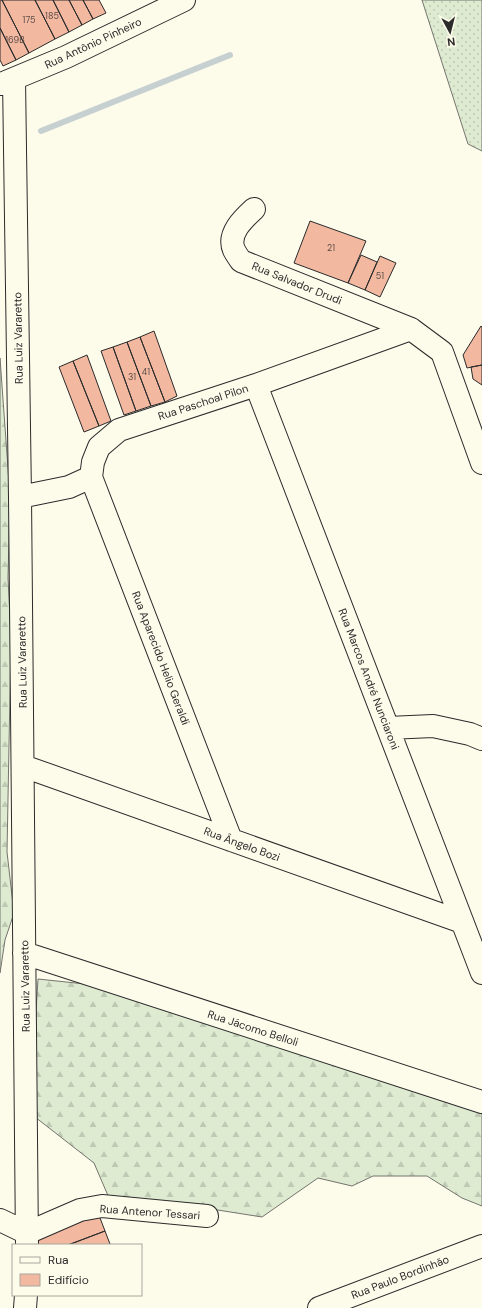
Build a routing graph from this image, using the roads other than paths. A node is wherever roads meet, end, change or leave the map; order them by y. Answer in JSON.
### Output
{"nodes":[{"id":1,"x":184,"y":0,"type":"edge"},
{"id":2,"x":7,"y":82,"type":"edge"},
{"id":3,"x":254,"y":208,"type":"dead end"},
{"id":4,"x":411,"y":329,"type":"junction"},
{"id":5,"x":256,"y":385,"type":"junction"},
{"id":6,"x":482,"y":463,"type":"edge"},
{"id":7,"x":91,"y":477,"type":"junction"},
{"id":8,"x":20,"y":497,"type":"junction"},
{"id":9,"x":388,"y":728,"type":"junction"},
{"id":10,"x":482,"y":739,"type":"edge"},
{"id":11,"x":23,"y":766,"type":"junction"},
{"id":12,"x":231,"y":840,"type":"junction"},
{"id":13,"x":462,"y":922,"type":"junction"},
{"id":14,"x":24,"y":953,"type":"junction"},
{"id":15,"x":482,"y":973,"type":"edge"},
{"id":16,"x":482,"y":1102,"type":"edge"},
{"id":17,"x":207,"y":1216,"type":"dead end"},
{"id":18,"x":0,"y":1220,"type":"edge"},
{"id":19,"x":27,"y":1239,"type":"edge"},
{"id":20,"x":482,"y":1246,"type":"edge"},
{"id":21,"x":26,"y":1296,"type":"edge"},
{"id":22,"x":25,"y":1308,"type":"edge"},
{"id":23,"x":319,"y":1308,"type":"edge"}],
"edges":[{"from":1,"to":2,"type":"street","name":"Rua Antônio Pinheiro"},
{"from":2,"to":8,"type":"street","name":"Rua Luiz Vararetto"},
{"from":3,"to":4,"type":"street","name":"Rua Salvador Drudi"},
{"from":4,"to":5,"type":"street","name":"Rua Paschoal Pilon"},
{"from":4,"to":6,"type":"street","name":"Rua Salvador Drudi"},
{"from":5,"to":7,"type":"street","name":"Rua Paschoal Pilon"},
{"from":5,"to":9,"type":"street","name":"Rua Marcos André Nunciaroni"},
{"from":7,"to":8,"type":"street"},
{"from":7,"to":12,"type":"street","name":"Rua Aparecido Helio Geraldi"},
{"from":8,"to":11,"type":"street","name":"Rua Luiz Vararetto"},
{"from":9,"to":10,"type":"street"},
{"from":9,"to":13,"type":"street","name":"Rua Marcos André Nunciaroni"},
{"from":11,"to":12,"type":"street","name":"Rua Ângelo Bozi"},
{"from":11,"to":14,"type":"street","name":"Rua Luiz Vararetto"},
{"from":12,"to":13,"type":"street","name":"Rua Ângelo Bozi"},
{"from":13,"to":15,"type":"street","name":"Rua Marcos André Nunciaroni"},
{"from":14,"to":16,"type":"street","name":"Rua Jácomo Belloli"},
{"from":14,"to":19,"type":"street","name":"Rua Luiz Vararetto"},
{"from":17,"to":19,"type":"street","name":"Rua Antenor Tessari"},
{"from":18,"to":19,"type":"street"},
{"from":20,"to":23,"type":"street","name":"Rua Paulo Bordinhão"},
{"from":21,"to":22,"type":"street"}]}
